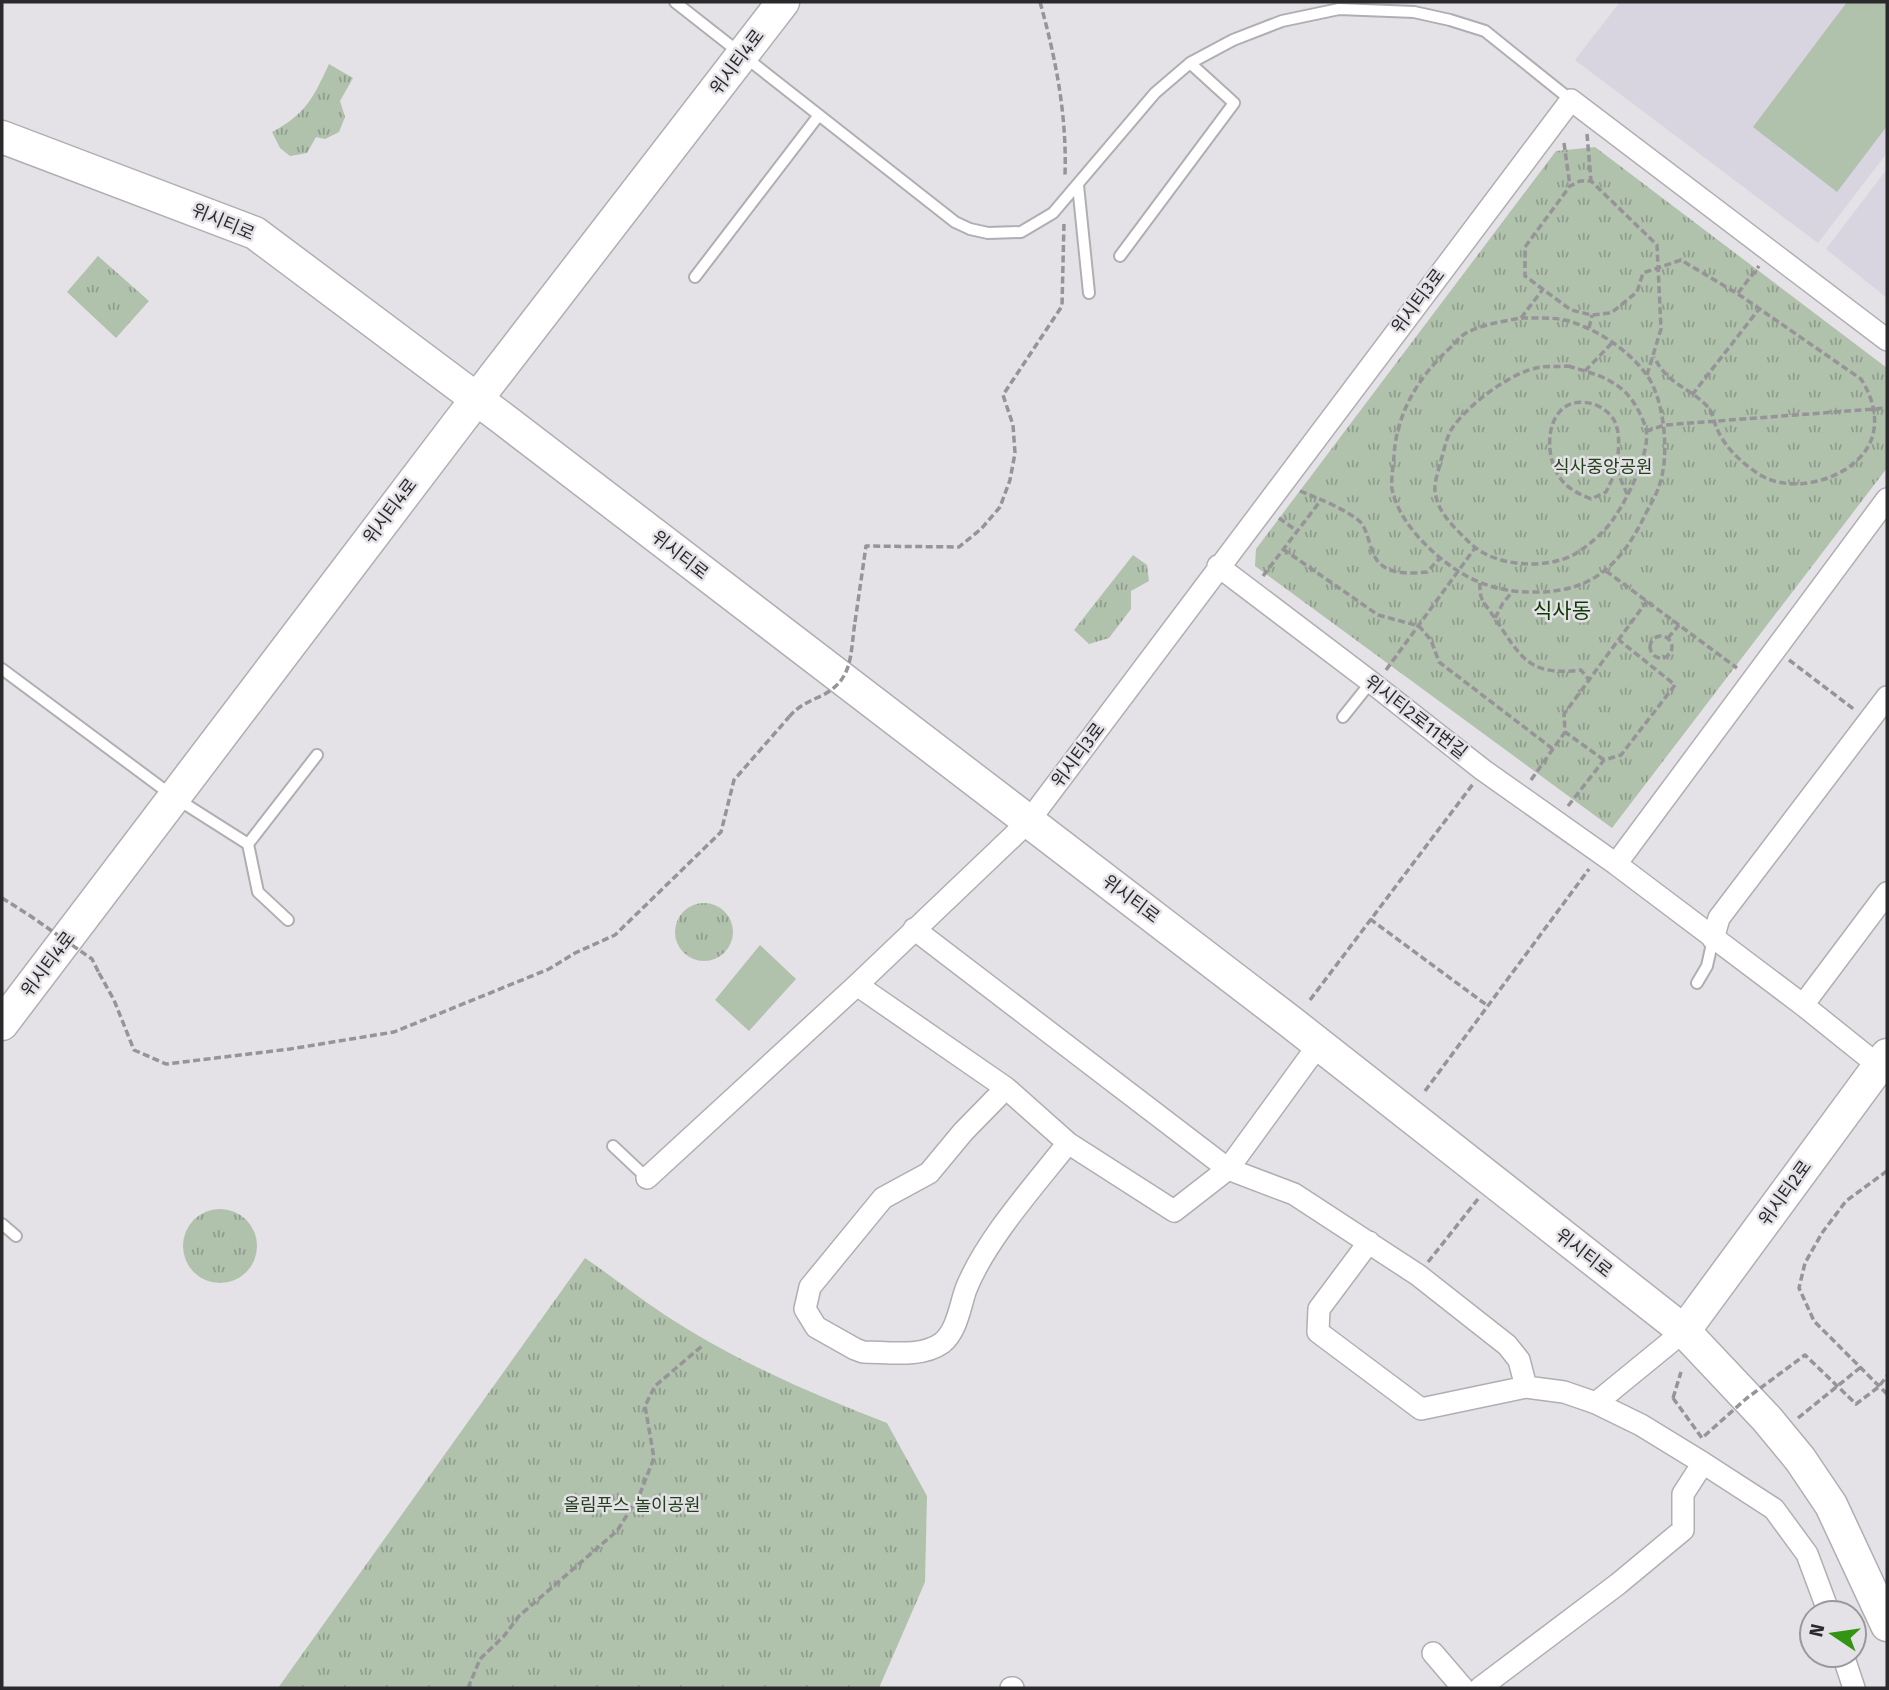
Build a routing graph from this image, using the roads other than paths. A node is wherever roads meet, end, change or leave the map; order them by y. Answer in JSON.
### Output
{"nodes":[{"id":1,"x":675,"y":2,"type":"edge"},
{"id":2,"x":783,"y":2,"type":"edge"},
{"id":3,"x":743,"y":55,"type":"junction"},
{"id":4,"x":1190,"y":63,"type":"junction"},
{"id":5,"x":1571,"y":100,"type":"junction"},
{"id":6,"x":818,"y":115,"type":"junction"},
{"id":7,"x":2,"y":137,"type":"edge"},
{"id":8,"x":1078,"y":185,"type":"junction"},
{"id":9,"x":1120,"y":257,"type":"dead end"},
{"id":10,"x":695,"y":277,"type":"dead end"},
{"id":11,"x":1089,"y":293,"type":"dead end"},
{"id":12,"x":1887,"y":340,"type":"edge"},
{"id":13,"x":476,"y":399,"type":"junction"},
{"id":14,"x":1887,"y":499,"type":"edge"},
{"id":15,"x":1218,"y":566,"type":"junction"},
{"id":16,"x":2,"y":669,"type":"edge"},
{"id":17,"x":1378,"y":676,"type":"junction"},
{"id":18,"x":1887,"y":696,"type":"edge"},
{"id":19,"x":1342,"y":717,"type":"dead end"},
{"id":20,"x":317,"y":755,"type":"dead end"},
{"id":21,"x":174,"y":797,"type":"junction"},
{"id":22,"x":1028,"y":822,"type":"junction"},
{"id":23,"x":248,"y":844,"type":"junction"},
{"id":24,"x":1616,"y":864,"type":"junction"},
{"id":25,"x":1887,"y":893,"type":"edge"},
{"id":26,"x":288,"y":920,"type":"dead end"},
{"id":27,"x":914,"y":929,"type":"junction"},
{"id":28,"x":1713,"y":939,"type":"junction"},
{"id":29,"x":1697,"y":983,"type":"dead end"},
{"id":30,"x":857,"y":985,"type":"junction"},
{"id":31,"x":1803,"y":1005,"type":"junction"},
{"id":32,"x":2,"y":1024,"type":"edge"},
{"id":33,"x":1319,"y":1044,"type":"junction"},
{"id":34,"x":1883,"y":1061,"type":"edge"},
{"id":35,"x":1006,"y":1088,"type":"junction"},
{"id":36,"x":1068,"y":1143,"type":"junction"},
{"id":37,"x":613,"y":1146,"type":"dead end"},
{"id":38,"x":1228,"y":1169,"type":"junction"},
{"id":39,"x":647,"y":1178,"type":"joint"},
{"id":40,"x":2,"y":1224,"type":"edge"},
{"id":41,"x":16,"y":1236,"type":"dead end"},
{"id":42,"x":1369,"y":1242,"type":"junction"},
{"id":43,"x":1684,"y":1331,"type":"junction"},
{"id":44,"x":1526,"y":1387,"type":"junction"},
{"id":45,"x":1596,"y":1403,"type":"junction"},
{"id":46,"x":1703,"y":1463,"type":"junction"},
{"id":47,"x":1824,"y":1599,"type":"edge"},
{"id":48,"x":1887,"y":1625,"type":"edge"},
{"id":49,"x":1433,"y":1653,"type":"dead end"},
{"id":50,"x":1848,"y":1669,"type":"edge"},
{"id":51,"x":1463,"y":1688,"type":"edge"},
{"id":52,"x":1480,"y":1688,"type":"edge"},
{"id":53,"x":1854,"y":1688,"type":"edge"}],
"edges":[{"from":1,"to":3,"type":"lane"},
{"from":2,"to":3,"type":"main road","name":"위시티4로"},
{"from":3,"to":6,"type":"lane"},
{"from":3,"to":13,"type":"main road","name":"위시티4로"},
{"from":4,"to":5,"type":"lane"},
{"from":4,"to":8,"type":"lane"},
{"from":4,"to":9,"type":"lane"},
{"from":5,"to":12,"type":"street"},
{"from":5,"to":15,"type":"street","name":"위시티3로"},
{"from":6,"to":8,"type":"lane"},
{"from":6,"to":10,"type":"lane"},
{"from":7,"to":13,"type":"main road","name":"위시티로"},
{"from":8,"to":11,"type":"lane"},
{"from":13,"to":21,"type":"main road","name":"위시티4로"},
{"from":13,"to":22,"type":"main road","name":"위시티로"},
{"from":14,"to":24,"type":"street"},
{"from":15,"to":17,"type":"street","name":"위시티2로11번길"},
{"from":15,"to":22,"type":"street","name":"위시티3로"},
{"from":16,"to":21,"type":"lane"},
{"from":17,"to":19,"type":"lane"},
{"from":17,"to":24,"type":"street","name":"위시티2로11번길"},
{"from":18,"to":28,"type":"street"},
{"from":20,"to":23,"type":"lane"},
{"from":21,"to":23,"type":"lane"},
{"from":21,"to":32,"type":"main road","name":"위시티4로"},
{"from":22,"to":27,"type":"street","name":"위시티3로"},
{"from":22,"to":33,"type":"main road","name":"위시티로"},
{"from":23,"to":26,"type":"lane"},
{"from":24,"to":28,"type":"street","name":"위시티2로11번길"},
{"from":25,"to":31,"type":"street"},
{"from":27,"to":30,"type":"street","name":"위시티3로"},
{"from":27,"to":38,"type":"street"},
{"from":28,"to":29,"type":"lane"},
{"from":28,"to":31,"type":"street","name":"위시티2로11번길"},
{"from":30,"to":35,"type":"street"},
{"from":30,"to":39,"type":"street","name":"위시티3로"},
{"from":31,"to":34,"type":"street","name":"위시티2로11번길"},
{"from":33,"to":38,"type":"street"},
{"from":33,"to":43,"type":"main road","name":"위시티로"},
{"from":34,"to":43,"type":"main road","name":"위시티2로"},
{"from":35,"to":36,"type":"street"},
{"from":35,"to":36,"type":"street"},
{"from":36,"to":38,"type":"street"},
{"from":37,"to":39,"type":"lane"},
{"from":38,"to":42,"type":"street"},
{"from":40,"to":41,"type":"lane"},
{"from":42,"to":44,"type":"street"},
{"from":42,"to":44,"type":"street"},
{"from":43,"to":45,"type":"street"},
{"from":43,"to":48,"type":"main road","name":"위시티로"},
{"from":44,"to":45,"type":"street"},
{"from":45,"to":46,"type":"street"},
{"from":46,"to":47,"type":"street"},
{"from":46,"to":52,"type":"street"},
{"from":49,"to":51,"type":"street"},
{"from":50,"to":53,"type":"street"}]}
